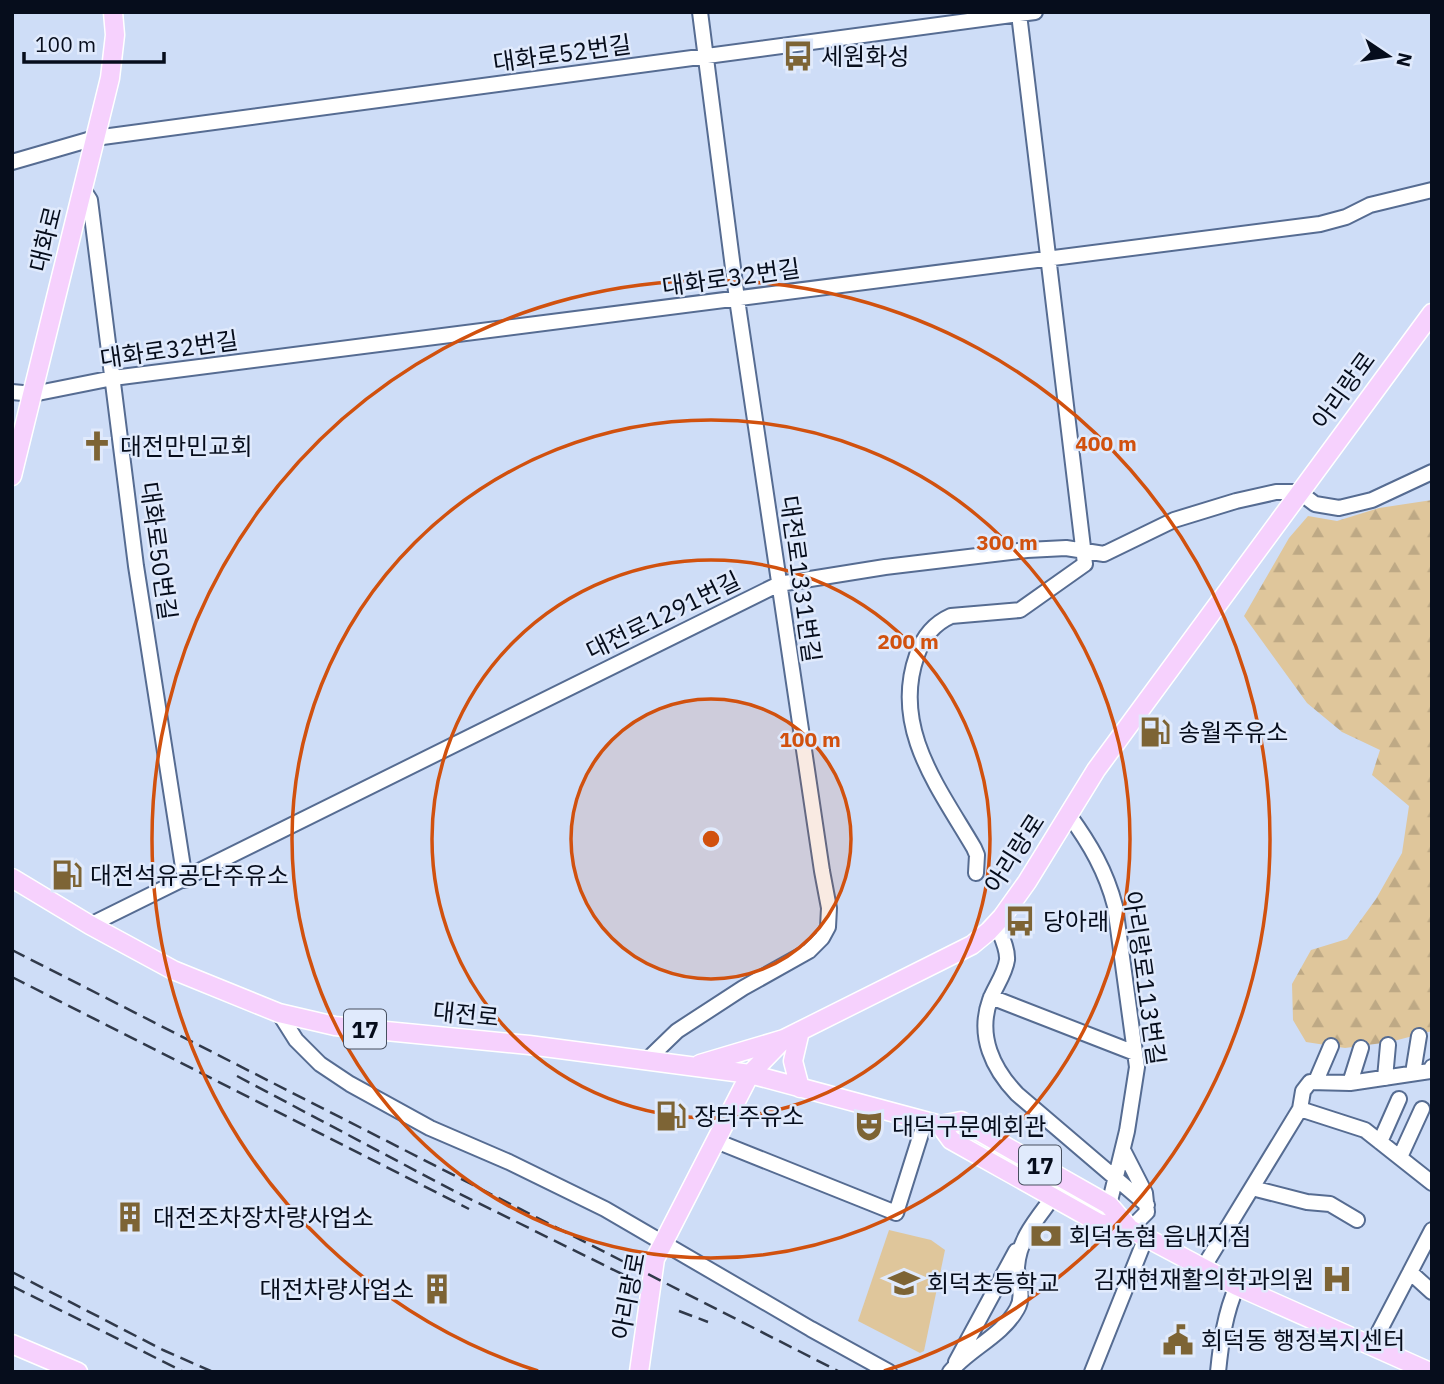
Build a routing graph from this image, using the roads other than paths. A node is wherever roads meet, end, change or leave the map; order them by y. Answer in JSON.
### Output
{"nodes":[{"id":1,"x":113,"y":12,"type":"edge"},
{"id":2,"x":701,"y":12,"type":"edge"},
{"id":3,"x":1035,"y":12,"type":"edge"},
{"id":4,"x":1019,"y":14,"type":"junction"},
{"id":5,"x":706,"y":57,"type":"junction"},
{"id":6,"x":95,"y":138,"type":"junction"},
{"id":7,"x":12,"y":162,"type":"edge"},
{"id":8,"x":83,"y":189,"type":"junction"},
{"id":9,"x":1432,"y":190,"type":"edge"},
{"id":10,"x":1047,"y":257,"type":"junction"},
{"id":11,"x":737,"y":299,"type":"junction"},
{"id":12,"x":1432,"y":313,"type":"edge"},
{"id":13,"x":113,"y":377,"type":"junction"},
{"id":14,"x":12,"y":392,"type":"edge"},
{"id":15,"x":33,"y":394,"type":"junction"},
{"id":16,"x":1432,"y":472,"type":"edge"},
{"id":17,"x":12,"y":476,"type":"edge"},
{"id":18,"x":1299,"y":492,"type":"junction"},
{"id":19,"x":1084,"y":549,"type":"junction"},
{"id":20,"x":779,"y":584,"type":"junction"},
{"id":21,"x":1069,"y":815,"type":"junction"},
{"id":22,"x":976,"y":873,"type":"dead end"},
{"id":23,"x":12,"y":878,"type":"edge"},
{"id":24,"x":185,"y":880,"type":"junction"},
{"id":25,"x":996,"y":923,"type":"junction"},
{"id":26,"x":90,"y":925,"type":"junction"},
{"id":27,"x":991,"y":997,"type":"junction"},
{"id":28,"x":279,"y":1013,"type":"junction"},
{"id":29,"x":792,"y":1035,"type":"junction"},
{"id":30,"x":1419,"y":1036,"type":"dead end"},
{"id":31,"x":1388,"y":1045,"type":"dead end"},
{"id":32,"x":1331,"y":1046,"type":"dead end"},
{"id":33,"x":1360,"y":1048,"type":"dead end"},
{"id":34,"x":1135,"y":1053,"type":"junction"},
{"id":35,"x":647,"y":1060,"type":"junction"},
{"id":36,"x":694,"y":1066,"type":"junction"},
{"id":37,"x":1432,"y":1067,"type":"edge"},
{"id":38,"x":1413,"y":1073,"type":"junction"},
{"id":39,"x":750,"y":1074,"type":"junction"},
{"id":40,"x":1385,"y":1078,"type":"junction"},
{"id":41,"x":1316,"y":1081,"type":"junction"},
{"id":42,"x":1350,"y":1083,"type":"junction"},
{"id":43,"x":800,"y":1088,"type":"junction"},
{"id":44,"x":1399,"y":1099,"type":"dead end"},
{"id":45,"x":1300,"y":1109,"type":"junction"},
{"id":46,"x":1422,"y":1109,"type":"dead end"},
{"id":47,"x":933,"y":1123,"type":"junction"},
{"id":48,"x":716,"y":1141,"type":"junction"},
{"id":49,"x":1380,"y":1142,"type":"junction"},
{"id":50,"x":1124,"y":1150,"type":"junction"},
{"id":51,"x":1400,"y":1157,"type":"junction"},
{"id":52,"x":1116,"y":1179,"type":"junction"},
{"id":53,"x":1432,"y":1182,"type":"edge"},
{"id":54,"x":1252,"y":1188,"type":"junction"},
{"id":55,"x":1053,"y":1196,"type":"junction"},
{"id":56,"x":1109,"y":1205,"type":"junction"},
{"id":57,"x":1147,"y":1205,"type":"junction"},
{"id":58,"x":1357,"y":1220,"type":"dead end"},
{"id":59,"x":1138,"y":1233,"type":"junction"},
{"id":60,"x":1431,"y":1233,"type":"edge"},
{"id":61,"x":1025,"y":1234,"type":"junction"},
{"id":62,"x":664,"y":1244,"type":"junction"},
{"id":63,"x":1203,"y":1268,"type":"junction"},
{"id":64,"x":1410,"y":1272,"type":"junction"},
{"id":65,"x":1237,"y":1286,"type":"junction"},
{"id":66,"x":1432,"y":1292,"type":"edge"},
{"id":67,"x":12,"y":1344,"type":"edge"},
{"id":68,"x":1372,"y":1345,"type":"junction"},
{"id":69,"x":1217,"y":1369,"type":"edge"},
{"id":70,"x":951,"y":1371,"type":"edge"},
{"id":71,"x":1426,"y":1371,"type":"edge"},
{"id":72,"x":78,"y":1372,"type":"edge"},
{"id":73,"x":639,"y":1372,"type":"edge"},
{"id":74,"x":889,"y":1372,"type":"edge"},
{"id":75,"x":1091,"y":1372,"type":"edge"}],
"edges":[{"from":1,"to":6,"type":"main road","name":"대화로"},
{"from":2,"to":5,"type":"street","name":"대전로1331번길"},
{"from":3,"to":4,"type":"street","name":"대화로52번길"},
{"from":4,"to":5,"type":"street","name":"대화로52번길"},
{"from":4,"to":10,"type":"street"},
{"from":5,"to":6,"type":"street","name":"대화로52번길"},
{"from":5,"to":11,"type":"street","name":"대전로1331번길"},
{"from":6,"to":7,"type":"street","name":"대화로52번길"},
{"from":6,"to":8,"type":"main road","name":"대화로"},
{"from":8,"to":13,"type":"street","name":"대화로50번길"},
{"from":8,"to":15,"type":"main road","name":"대화로"},
{"from":9,"to":10,"type":"street","name":"대화로32번길"},
{"from":10,"to":11,"type":"street","name":"대화로32번길"},
{"from":10,"to":19,"type":"street"},
{"from":11,"to":13,"type":"street","name":"대화로32번길"},
{"from":11,"to":20,"type":"street","name":"대전로1331번길"},
{"from":12,"to":18,"type":"main road","name":"아리랑로"},
{"from":13,"to":15,"type":"street","name":"대화로32번길"},
{"from":13,"to":24,"type":"street","name":"대화로50번길"},
{"from":14,"to":15,"type":"street","name":"대화로32번길"},
{"from":15,"to":17,"type":"main road","name":"대화로"},
{"from":16,"to":18,"type":"street"},
{"from":18,"to":19,"type":"street","name":"대전로1291번길"},
{"from":18,"to":21,"type":"main road","name":"아리랑로"},
{"from":19,"to":20,"type":"street","name":"대전로1291번길"},
{"from":19,"to":22,"type":"street"},
{"from":20,"to":24,"type":"street","name":"대전로1291번길"},
{"from":20,"to":35,"type":"street","name":"대전로1331번길"},
{"from":21,"to":25,"type":"main road","name":"아리랑로"},
{"from":21,"to":34,"type":"street","name":"아리랑로113번길"},
{"from":23,"to":26,"type":"main road","name":"대전로","number":"17"},
{"from":24,"to":26,"type":"street","name":"대전로1291번길"},
{"from":25,"to":27,"type":"street"},
{"from":25,"to":29,"type":"main road","name":"아리랑로"},
{"from":26,"to":28,"type":"main road","name":"대전로","number":"17"},
{"from":27,"to":34,"type":"street"},
{"from":27,"to":52,"type":"street"},
{"from":28,"to":35,"type":"main road","name":"대전로","number":"17"},
{"from":28,"to":62,"type":"street"},
{"from":29,"to":36,"type":"main road"},
{"from":29,"to":39,"type":"main road","name":"아리랑로"},
{"from":29,"to":43,"type":"main road"},
{"from":30,"to":38,"type":"street"},
{"from":31,"to":40,"type":"street"},
{"from":32,"to":41,"type":"street"},
{"from":33,"to":42,"type":"street"},
{"from":34,"to":50,"type":"street","name":"아리랑로113번길"},
{"from":35,"to":36,"type":"main road","name":"대전로","number":"17"},
{"from":36,"to":39,"type":"main road","name":"대전로","number":"17"},
{"from":37,"to":38,"type":"street"},
{"from":38,"to":40,"type":"street"},
{"from":39,"to":43,"type":"main road","name":"대전로","number":"17"},
{"from":39,"to":48,"type":"main road","name":"아리랑로"},
{"from":40,"to":42,"type":"street"},
{"from":41,"to":42,"type":"street"},
{"from":41,"to":45,"type":"street"},
{"from":43,"to":47,"type":"main road","name":"대전로","number":"17"},
{"from":44,"to":49,"type":"street"},
{"from":45,"to":49,"type":"street"},
{"from":45,"to":54,"type":"street"},
{"from":46,"to":51,"type":"street"},
{"from":47,"to":48,"type":"street"},
{"from":47,"to":55,"type":"main road","name":"대전로","number":"17"},
{"from":47,"to":56,"type":"main road","name":"대전로","number":"17"},
{"from":48,"to":62,"type":"main road","name":"아리랑로"},
{"from":49,"to":51,"type":"street"},
{"from":50,"to":52,"type":"street","name":"아리랑로113번길"},
{"from":50,"to":57,"type":"street"},
{"from":51,"to":53,"type":"street"},
{"from":52,"to":56,"type":"street","name":"아리랑로113번길"},
{"from":52,"to":57,"type":"street"},
{"from":54,"to":58,"type":"street"},
{"from":54,"to":63,"type":"street"},
{"from":55,"to":59,"type":"main road","name":"대전로","number":"17"},
{"from":55,"to":61,"type":"street"},
{"from":56,"to":59,"type":"main road","name":"대전로","number":"17"},
{"from":57,"to":59,"type":"street"},
{"from":59,"to":63,"type":"main road","name":"대전로","number":"17"},
{"from":59,"to":75,"type":"street"},
{"from":60,"to":64,"type":"street"},
{"from":61,"to":70,"type":"street"},
{"from":61,"to":70,"type":"street"},
{"from":62,"to":73,"type":"main road","name":"아리랑로"},
{"from":62,"to":74,"type":"street"},
{"from":63,"to":65,"type":"main road","name":"대전로","number":"17"},
{"from":64,"to":66,"type":"street"},
{"from":64,"to":68,"type":"street"},
{"from":65,"to":68,"type":"main road","name":"대전로","number":"17"},
{"from":65,"to":69,"type":"street"},
{"from":67,"to":72,"type":"main road"},
{"from":68,"to":71,"type":"main road","name":"대전로","number":"17"}]}
